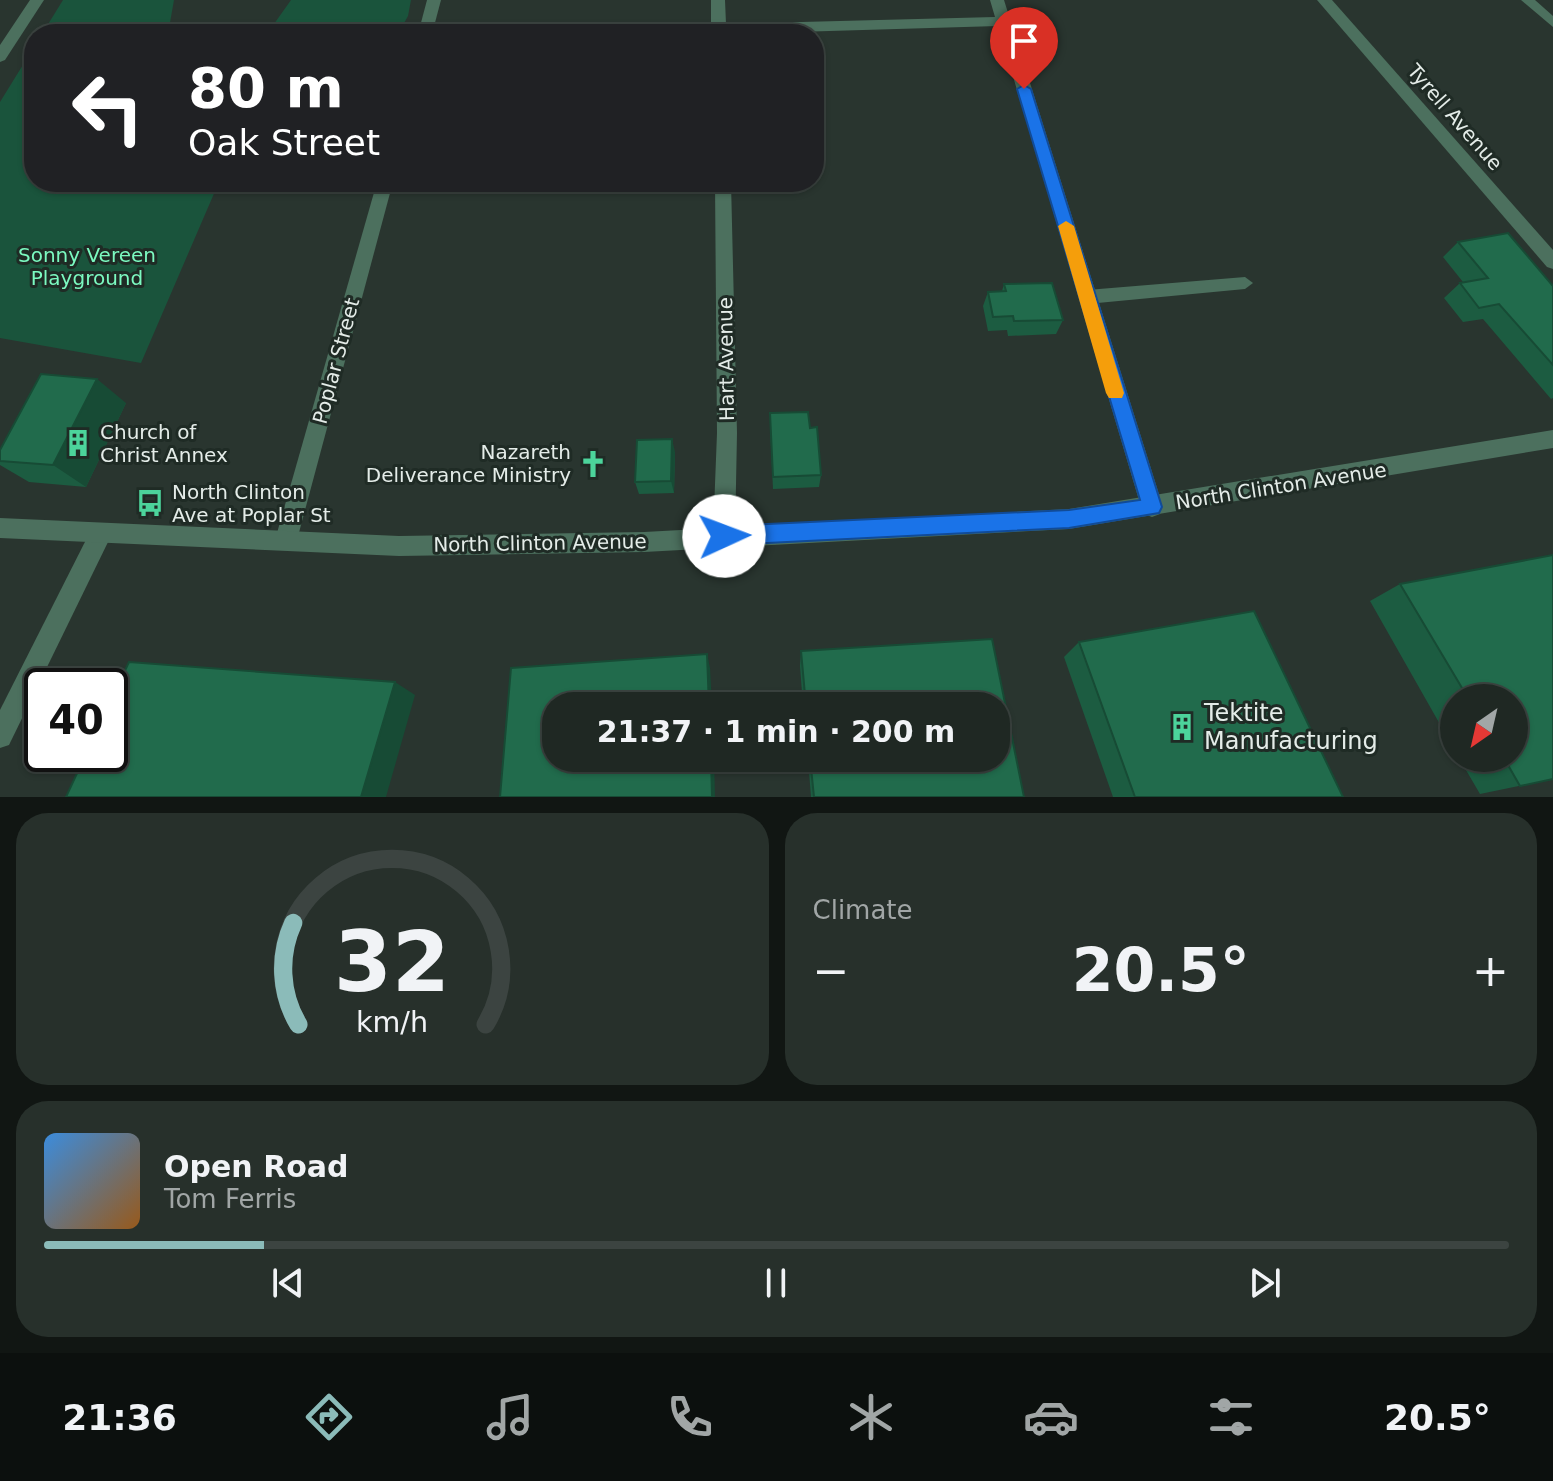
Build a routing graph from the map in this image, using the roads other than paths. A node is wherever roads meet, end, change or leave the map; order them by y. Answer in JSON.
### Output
{"nodes":[{"id":1,"x":37,"y":0,"type":"edge"},
{"id":2,"x":434,"y":0,"type":"edge"},
{"id":3,"x":718,"y":0,"type":"edge"},
{"id":4,"x":997,"y":0,"type":"edge"},
{"id":5,"x":1324,"y":0,"type":"edge"},
{"id":6,"x":1527,"y":0,"type":"edge"},
{"id":7,"x":1003,"y":21,"type":"junction"},
{"id":8,"x":1553,"y":23,"type":"edge"},
{"id":9,"x":428,"y":24,"type":"edge"},
{"id":10,"x":719,"y":24,"type":"edge"},
{"id":11,"x":824,"y":27,"type":"edge"},
{"id":12,"x":5,"y":41,"type":"edge"},
{"id":13,"x":0,"y":57,"type":"edge"},
{"id":14,"x":382,"y":192,"type":"edge"},
{"id":15,"x":723,"y":192,"type":"edge"},
{"id":16,"x":1553,"y":262,"type":"edge"},
{"id":17,"x":1245,"y":283,"type":"dead end"},
{"id":18,"x":1087,"y":297,"type":"junction"},
{"id":19,"x":1553,"y":439,"type":"edge"},
{"id":20,"x":1152,"y":507,"type":"junction"},
{"id":21,"x":0,"y":528,"type":"edge"},
{"id":22,"x":101,"y":533,"type":"junction"},
{"id":23,"x":724,"y":536,"type":"junction"},
{"id":24,"x":286,"y":540,"type":"junction"},
{"id":25,"x":0,"y":735,"type":"edge"}],
"edges":[{"from":1,"to":12,"type":"street"},
{"from":2,"to":9,"type":"street"},
{"from":3,"to":10,"type":"street"},
{"from":4,"to":7,"type":"street"},
{"from":5,"to":16,"type":"street","name":"Tyrell Avenue"},
{"from":6,"to":8,"type":"lane"},
{"from":7,"to":11,"type":"street"},
{"from":7,"to":18,"type":"street"},
{"from":12,"to":13,"type":"street"},
{"from":14,"to":24,"type":"street","name":"Poplar Street"},
{"from":15,"to":23,"type":"street","name":"Hart Avenue"},
{"from":17,"to":18,"type":"lane"},
{"from":18,"to":20,"type":"street"},
{"from":19,"to":20,"type":"street","name":"North Clinton Avenue"},
{"from":20,"to":23,"type":"street","name":"North Clinton Avenue"},
{"from":21,"to":22,"type":"street","name":"North Clinton Avenue"},
{"from":22,"to":24,"type":"street","name":"North Clinton Avenue"},
{"from":22,"to":25,"type":"street"},
{"from":23,"to":24,"type":"street","name":"North Clinton Avenue"}]}
